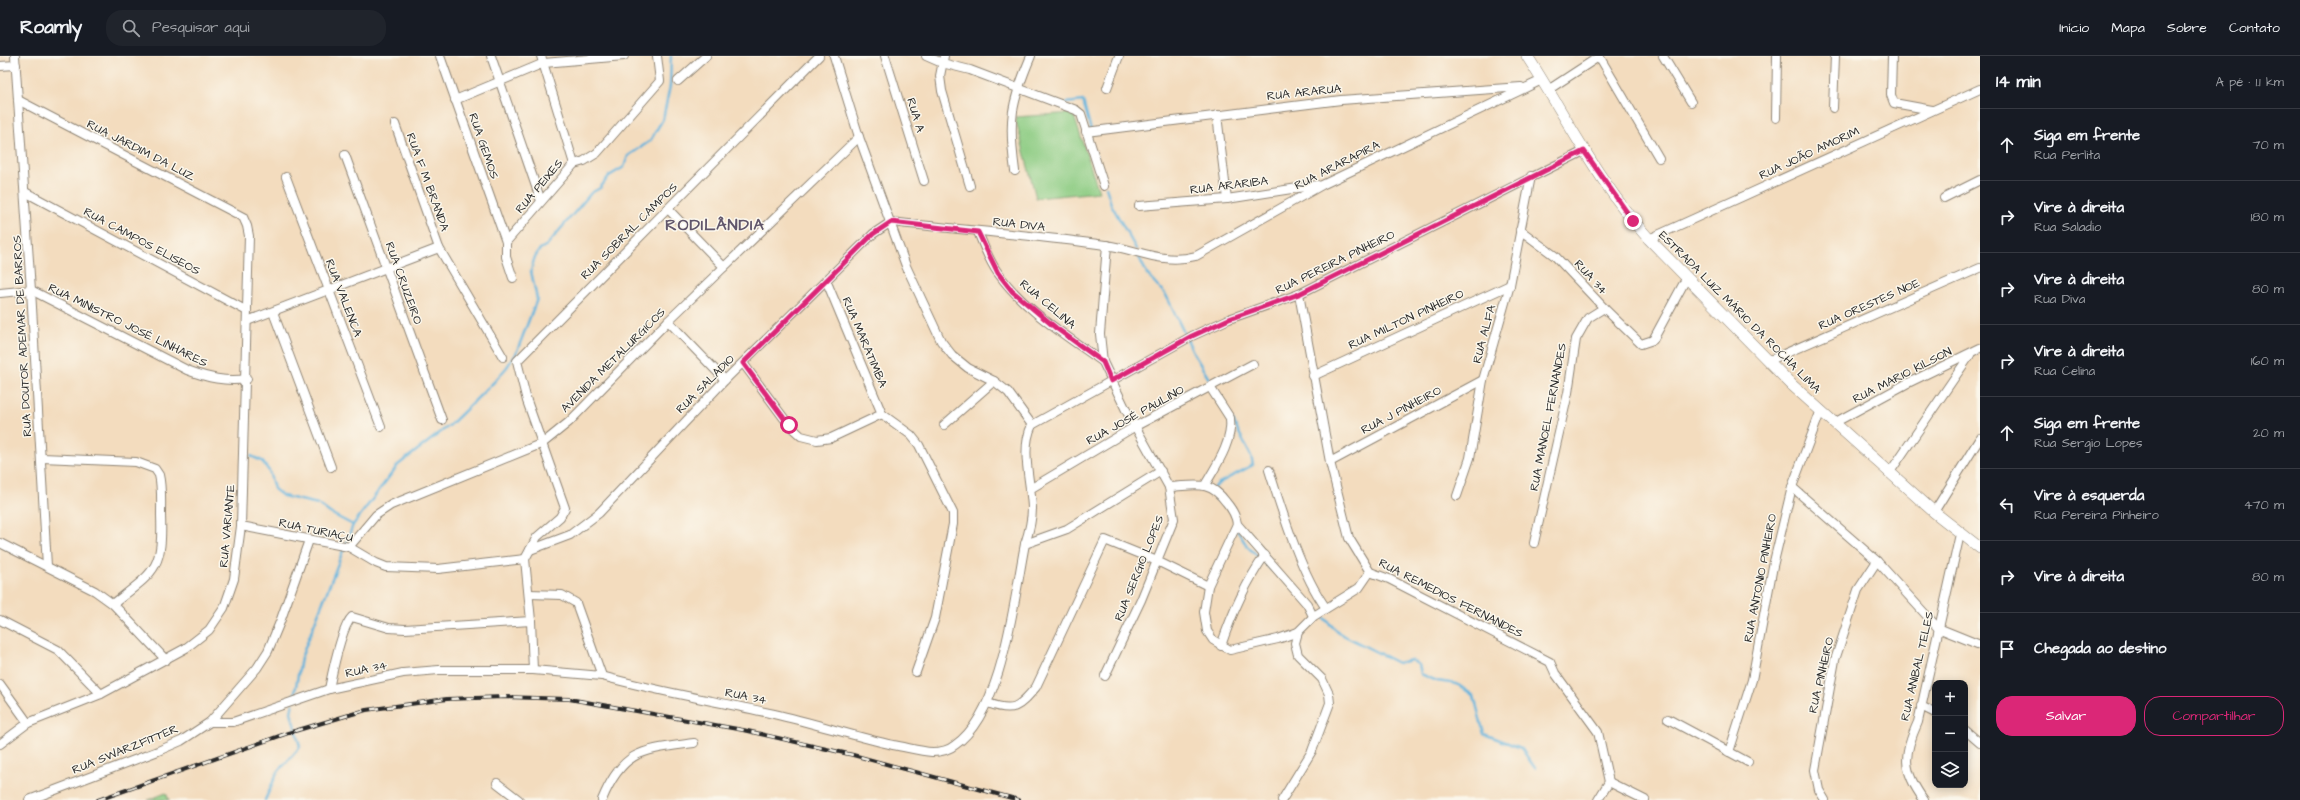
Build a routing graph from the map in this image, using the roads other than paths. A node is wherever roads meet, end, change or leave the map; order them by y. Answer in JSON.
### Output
{"nodes":[{"id":1,"x":15,"y":56,"type":"edge"},
{"id":2,"x":440,"y":56,"type":"edge"},
{"id":3,"x":491,"y":56,"type":"edge"},
{"id":4,"x":624,"y":56,"type":"edge"},
{"id":5,"x":658,"y":56,"type":"edge"},
{"id":6,"x":706,"y":56,"type":"edge"},
{"id":7,"x":819,"y":56,"type":"edge"},
{"id":8,"x":834,"y":56,"type":"edge"},
{"id":9,"x":885,"y":56,"type":"edge"},
{"id":10,"x":926,"y":56,"type":"edge"},
{"id":11,"x":1031,"y":56,"type":"edge"},
{"id":12,"x":1119,"y":56,"type":"edge"},
{"id":13,"x":1527,"y":56,"type":"edge"},
{"id":14,"x":1599,"y":56,"type":"edge"},
{"id":15,"x":1663,"y":56,"type":"edge"},
{"id":16,"x":1777,"y":56,"type":"edge"},
{"id":17,"x":1834,"y":56,"type":"edge"},
{"id":18,"x":1892,"y":56,"type":"edge"},
{"id":19,"x":542,"y":59,"type":"edge"},
{"id":20,"x":943,"y":61,"type":"edge"},
{"id":21,"x":16,"y":65,"type":"junction"},
{"id":22,"x":0,"y":66,"type":"edge"},
{"id":23,"x":1542,"y":80,"type":"junction"},
{"id":24,"x":678,"y":81,"type":"dead end"},
{"id":25,"x":499,"y":82,"type":"junction"},
{"id":26,"x":1525,"y":87,"type":"junction"},
{"id":27,"x":1018,"y":88,"type":"junction"},
{"id":28,"x":1107,"y":88,"type":"dead end"},
{"id":29,"x":1980,"y":89,"type":"edge"},
{"id":30,"x":1548,"y":90,"type":"junction"},
{"id":31,"x":18,"y":100,"type":"junction"},
{"id":32,"x":455,"y":100,"type":"junction"},
{"id":33,"x":1691,"y":102,"type":"dead end"},
{"id":34,"x":1833,"y":108,"type":"dead end"},
{"id":35,"x":1932,"y":110,"type":"junction"},
{"id":36,"x":1217,"y":114,"type":"junction"},
{"id":37,"x":1776,"y":118,"type":"dead end"},
{"id":38,"x":395,"y":124,"type":"dead end"},
{"id":39,"x":1086,"y":132,"type":"junction"},
{"id":40,"x":859,"y":137,"type":"junction"},
{"id":41,"x":1584,"y":151,"type":"junction"},
{"id":42,"x":344,"y":155,"type":"dead end"},
{"id":43,"x":1659,"y":158,"type":"dead end"},
{"id":44,"x":574,"y":164,"type":"junction"},
{"id":45,"x":1015,"y":171,"type":"dead end"},
{"id":46,"x":1531,"y":176,"type":"junction"},
{"id":47,"x":286,"y":177,"type":"dead end"},
{"id":48,"x":1980,"y":180,"type":"edge"},
{"id":49,"x":924,"y":182,"type":"dead end"},
{"id":50,"x":1322,"y":185,"type":"junction"},
{"id":51,"x":970,"y":186,"type":"dead end"},
{"id":52,"x":1104,"y":186,"type":"dead end"},
{"id":53,"x":25,"y":192,"type":"junction"},
{"id":54,"x":1944,"y":198,"type":"dead end"},
{"id":55,"x":1227,"y":199,"type":"junction"},
{"id":56,"x":541,"y":201,"type":"junction"},
{"id":57,"x":1139,"y":206,"type":"dead end"},
{"id":58,"x":668,"y":209,"type":"junction"},
{"id":59,"x":891,"y":222,"type":"junction"},
{"id":60,"x":247,"y":226,"type":"joint"},
{"id":61,"x":1520,"y":230,"type":"junction"},
{"id":62,"x":978,"y":232,"type":"junction"},
{"id":63,"x":1649,"y":239,"type":"junction"},
{"id":64,"x":506,"y":242,"type":"junction"},
{"id":65,"x":1107,"y":245,"type":"junction"},
{"id":66,"x":439,"y":248,"type":"junction"},
{"id":67,"x":1143,"y":254,"type":"joint"},
{"id":68,"x":724,"y":267,"type":"junction"},
{"id":69,"x":386,"y":268,"type":"junction"},
{"id":70,"x":1980,"y":268,"type":"edge"},
{"id":71,"x":513,"y":278,"type":"dead end"},
{"id":72,"x":1686,"y":279,"type":"junction"},
{"id":73,"x":826,"y":280,"type":"junction"},
{"id":74,"x":1510,"y":285,"type":"junction"},
{"id":75,"x":32,"y":290,"type":"junction"},
{"id":76,"x":328,"y":290,"type":"junction"},
{"id":77,"x":0,"y":293,"type":"edge"},
{"id":78,"x":1299,"y":294,"type":"junction"},
{"id":79,"x":1604,"y":308,"type":"junction"},
{"id":80,"x":247,"y":311,"type":"junction"},
{"id":81,"x":273,"y":312,"type":"junction"},
{"id":82,"x":247,"y":321,"type":"junction"},
{"id":83,"x":668,"y":322,"type":"junction"},
{"id":84,"x":1980,"y":348,"type":"edge"},
{"id":85,"x":1970,"y":355,"type":"junction"},
{"id":86,"x":503,"y":357,"type":"dead end"},
{"id":87,"x":1768,"y":361,"type":"junction"},
{"id":88,"x":1103,"y":362,"type":"junction"},
{"id":89,"x":743,"y":363,"type":"junction"},
{"id":90,"x":1253,"y":364,"type":"dead end"},
{"id":91,"x":1313,"y":376,"type":"junction"},
{"id":92,"x":247,"y":379,"type":"junction"},
{"id":93,"x":725,"y":380,"type":"junction"},
{"id":94,"x":1483,"y":380,"type":"junction"},
{"id":95,"x":994,"y":381,"type":"junction"},
{"id":96,"x":1111,"y":381,"type":"junction"},
{"id":97,"x":1213,"y":385,"type":"junction"},
{"id":98,"x":1821,"y":410,"type":"junction"},
{"id":99,"x":882,"y":414,"type":"junction"},
{"id":100,"x":442,"y":420,"type":"dead end"},
{"id":101,"x":1834,"y":423,"type":"junction"},
{"id":102,"x":944,"y":425,"type":"dead end"},
{"id":103,"x":1032,"y":425,"type":"junction"},
{"id":104,"x":381,"y":427,"type":"dead end"},
{"id":105,"x":1134,"y":427,"type":"junction"},
{"id":106,"x":1980,"y":438,"type":"edge"},
{"id":107,"x":543,"y":443,"type":"junction"},
{"id":108,"x":42,"y":458,"type":"junction"},
{"id":109,"x":1330,"y":462,"type":"junction"},
{"id":110,"x":331,"y":467,"type":"dead end"},
{"id":111,"x":1269,"y":470,"type":"dead end"},
{"id":112,"x":1161,"y":471,"type":"junction"},
{"id":113,"x":1890,"y":472,"type":"junction"},
{"id":114,"x":1205,"y":486,"type":"junction"},
{"id":115,"x":1169,"y":487,"type":"junction"},
{"id":116,"x":1792,"y":487,"type":"junction"},
{"id":117,"x":1030,"y":489,"type":"junction"},
{"id":118,"x":1458,"y":496,"type":"dead end"},
{"id":119,"x":1934,"y":512,"type":"junction"},
{"id":120,"x":1237,"y":524,"type":"junction"},
{"id":121,"x":242,"y":526,"type":"junction"},
{"id":122,"x":1960,"y":534,"type":"junction"},
{"id":123,"x":309,"y":540,"type":"junction"},
{"id":124,"x":0,"y":543,"type":"edge"},
{"id":125,"x":1534,"y":543,"type":"dead end"},
{"id":126,"x":1025,"y":544,"type":"junction"},
{"id":127,"x":1978,"y":544,"type":"edge"},
{"id":128,"x":348,"y":547,"type":"junction"},
{"id":129,"x":530,"y":550,"type":"junction"},
{"id":130,"x":1265,"y":555,"type":"junction"},
{"id":131,"x":525,"y":559,"type":"junction"},
{"id":132,"x":1157,"y":561,"type":"junction"},
{"id":133,"x":1877,"y":562,"type":"junction"},
{"id":134,"x":47,"y":566,"type":"junction"},
{"id":135,"x":1370,"y":572,"type":"junction"},
{"id":136,"x":1208,"y":586,"type":"junction"},
{"id":137,"x":529,"y":594,"type":"junction"},
{"id":138,"x":113,"y":604,"type":"junction"},
{"id":139,"x":1325,"y":609,"type":"junction"},
{"id":140,"x":1314,"y":616,"type":"junction"},
{"id":141,"x":0,"y":620,"type":"edge"},
{"id":142,"x":531,"y":621,"type":"junction"},
{"id":143,"x":1938,"y":628,"type":"junction"},
{"id":144,"x":1298,"y":632,"type":"junction"},
{"id":145,"x":1980,"y":645,"type":"edge"},
{"id":146,"x":1221,"y":646,"type":"junction"},
{"id":147,"x":166,"y":660,"type":"junction"},
{"id":148,"x":533,"y":670,"type":"junction"},
{"id":149,"x":916,"y":672,"type":"dead end"},
{"id":150,"x":602,"y":676,"type":"junction"},
{"id":151,"x":1105,"y":676,"type":"dead end"},
{"id":152,"x":0,"y":684,"type":"edge"},
{"id":153,"x":329,"y":689,"type":"junction"},
{"id":154,"x":101,"y":694,"type":"junction"},
{"id":155,"x":988,"y":703,"type":"junction"},
{"id":156,"x":1921,"y":706,"type":"junction"},
{"id":157,"x":1932,"y":712,"type":"edge"},
{"id":158,"x":1668,"y":719,"type":"dead end"},
{"id":159,"x":210,"y":722,"type":"junction"},
{"id":160,"x":28,"y":723,"type":"junction"},
{"id":161,"x":1968,"y":733,"type":"edge"},
{"id":162,"x":694,"y":743,"type":"dead end"},
{"id":163,"x":1980,"y":743,"type":"edge"},
{"id":164,"x":0,"y":744,"type":"edge"},
{"id":165,"x":1729,"y":752,"type":"junction"},
{"id":166,"x":1748,"y":762,"type":"dead end"},
{"id":167,"x":1609,"y":782,"type":"junction"},
{"id":168,"x":497,"y":783,"type":"dead end"},
{"id":169,"x":29,"y":800,"type":"edge"},
{"id":170,"x":519,"y":800,"type":"edge"},
{"id":171,"x":602,"y":800,"type":"edge"},
{"id":172,"x":1282,"y":800,"type":"edge"},
{"id":173,"x":1598,"y":800,"type":"edge"},
{"id":174,"x":1645,"y":800,"type":"edge"},
{"id":175,"x":1825,"y":800,"type":"edge"},
{"id":176,"x":1924,"y":800,"type":"edge"}],
"edges":[{"from":1,"to":21,"type":"street","name":"RUA DOUTOR ADEMAR DE BARROS"},
{"from":2,"to":32,"type":"street","name":"RUA GEMOS"},
{"from":3,"to":25,"type":"street"},
{"from":4,"to":19,"type":"street"},
{"from":5,"to":44,"type":"street","name":"RUA PEIXES"},
{"from":6,"to":24,"type":"street"},
{"from":7,"to":58,"type":"street","name":"RUA SOBRAL CAMPOS"},
{"from":8,"to":40,"type":"street"},
{"from":9,"to":49,"type":"street","name":"RUA A"},
{"from":10,"to":20,"type":"street"},
{"from":11,"to":27,"type":"street"},
{"from":12,"to":28,"type":"street"},
{"from":13,"to":23,"type":"main road","name":"ESTRADA LUIZ MÁRIO DA ROCHA LIMA"},
{"from":14,"to":30,"type":"street"},
{"from":14,"to":43,"type":"street"},
{"from":15,"to":33,"type":"street"},
{"from":16,"to":37,"type":"street"},
{"from":17,"to":34,"type":"street"},
{"from":18,"to":35,"type":"street"},
{"from":19,"to":25,"type":"street"},
{"from":19,"to":44,"type":"street"},
{"from":20,"to":27,"type":"street"},
{"from":20,"to":51,"type":"street"},
{"from":21,"to":22,"type":"street"},
{"from":21,"to":31,"type":"street","name":"RUA DOUTOR ADEMAR DE BARROS"},
{"from":23,"to":26,"type":"street","name":"RUA ARARAPIRA"},
{"from":23,"to":30,"type":"main road","name":"ESTRADA LUIZ MÁRIO DA ROCHA LIMA"},
{"from":25,"to":32,"type":"street"},
{"from":25,"to":56,"type":"street"},
{"from":26,"to":36,"type":"street","name":"RUA ARARUA"},
{"from":26,"to":50,"type":"street","name":"RUA ARARAPIRA"},
{"from":27,"to":39,"type":"street"},
{"from":27,"to":45,"type":"street"},
{"from":29,"to":35,"type":"street","name":"RUA JOÃO AMORIM"},
{"from":30,"to":41,"type":"main road","name":"ESTRADA LUIZ MÁRIO DA ROCHA LIMA"},
{"from":31,"to":53,"type":"street","name":"RUA DOUTOR ADEMAR DE BARROS"},
{"from":31,"to":60,"type":"street","name":"RUA JARDIM DA LUZ"},
{"from":32,"to":64,"type":"street","name":"RUA GEMOS"},
{"from":35,"to":63,"type":"street","name":"RUA JOÃO AMORIM"},
{"from":36,"to":39,"type":"street","name":"RUA ARARUA"},
{"from":36,"to":55,"type":"street"},
{"from":38,"to":66,"type":"street","name":"RUA F M BRANDA"},
{"from":39,"to":52,"type":"street"},
{"from":40,"to":59,"type":"street"},
{"from":40,"to":68,"type":"street","name":"AVENIDA METALURGICOS"},
{"from":41,"to":46,"type":"street","name":"RUA PEREIRA PINHEIRO"},
{"from":41,"to":63,"type":"main road","name":"ESTRADA LUIZ MÁRIO DA ROCHA LIMA"},
{"from":42,"to":69,"type":"street","name":"RUA CRUZEIRO"},
{"from":44,"to":56,"type":"street","name":"RUA PEIXES"},
{"from":46,"to":61,"type":"street","name":"RUA ALFA"},
{"from":46,"to":78,"type":"street","name":"RUA PEREIRA PINHEIRO"},
{"from":47,"to":76,"type":"street","name":"RUA VALENCA"},
{"from":48,"to":54,"type":"street"},
{"from":50,"to":55,"type":"street","name":"RUA ARARIBA"},
{"from":50,"to":67,"type":"street","name":"RUA ARARAPIRA"},
{"from":53,"to":75,"type":"street","name":"RUA DOUTOR ADEMAR DE BARROS"},
{"from":53,"to":80,"type":"street","name":"RUA CAMPOS ELISEOS"},
{"from":55,"to":57,"type":"street","name":"RUA ARARIBA"},
{"from":56,"to":64,"type":"street","name":"RUA PEIXES"},
{"from":58,"to":68,"type":"street"},
{"from":58,"to":107,"type":"street","name":"RUA SOBRAL CAMPOS"},
{"from":59,"to":62,"type":"street","name":"RUA DIVA"},
{"from":59,"to":73,"type":"street","name":"RUA SALADIO"},
{"from":59,"to":95,"type":"street"},
{"from":60,"to":80,"type":"street","name":"RUA VARIANTE"},
{"from":61,"to":74,"type":"street","name":"RUA ALFA"},
{"from":61,"to":79,"type":"street","name":"RUA 34"},
{"from":62,"to":65,"type":"street","name":"RUA DIVA"},
{"from":62,"to":88,"type":"street","name":"RUA CELINA"},
{"from":63,"to":72,"type":"main road","name":"ESTRADA LUIZ MÁRIO DA ROCHA LIMA"},
{"from":64,"to":71,"type":"street","name":"RUA GEMOS"},
{"from":65,"to":67,"type":"street","name":"RUA DIVA"},
{"from":65,"to":88,"type":"street"},
{"from":66,"to":69,"type":"street"},
{"from":66,"to":86,"type":"street","name":"RUA F M BRANDA"},
{"from":68,"to":83,"type":"street","name":"AVENIDA METALURGICOS"},
{"from":69,"to":76,"type":"street"},
{"from":69,"to":100,"type":"street","name":"RUA CRUZEIRO"},
{"from":70,"to":87,"type":"street","name":"RUA ORESTES NOE"},
{"from":72,"to":79,"type":"street","name":"RUA 34"},
{"from":72,"to":87,"type":"main road","name":"ESTRADA LUIZ MÁRIO DA ROCHA LIMA"},
{"from":73,"to":89,"type":"street","name":"RUA SALADIO"},
{"from":73,"to":99,"type":"street","name":"RUA MARATIMBA"},
{"from":74,"to":91,"type":"street","name":"RUA MILTON PINHEIRO"},
{"from":74,"to":94,"type":"street","name":"RUA ALFA"},
{"from":75,"to":77,"type":"street","name":"RUA MINISTRO JOSÉ LINHARES"},
{"from":75,"to":92,"type":"street","name":"RUA MINISTRO JOSÉ LINHARES"},
{"from":75,"to":108,"type":"street","name":"RUA DOUTOR ADEMAR DE BARROS"},
{"from":76,"to":81,"type":"street"},
{"from":76,"to":104,"type":"street","name":"RUA VALENCA"},
{"from":78,"to":91,"type":"street","name":"RUA REMEDIOS FERNANDES"},
{"from":78,"to":96,"type":"street","name":"RUA PEREIRA PINHEIRO"},
{"from":79,"to":125,"type":"street","name":"RUA MANOEL FERNANDES"},
{"from":80,"to":82,"type":"street","name":"RUA VARIANTE"},
{"from":81,"to":82,"type":"street"},
{"from":81,"to":110,"type":"street"},
{"from":82,"to":92,"type":"street","name":"RUA VARIANTE"},
{"from":83,"to":93,"type":"street"},
{"from":83,"to":107,"type":"street","name":"AVENIDA METALURGICOS"},
{"from":84,"to":85,"type":"street","name":"RUA MARIO KILSON"},
{"from":85,"to":101,"type":"street","name":"RUA MARIO KILSON"},
{"from":85,"to":113,"type":"street"},
{"from":87,"to":98,"type":"main road","name":"ESTRADA LUIZ MÁRIO DA ROCHA LIMA"},
{"from":88,"to":96,"type":"street","name":"RUA SERGIO LOPES"},
{"from":89,"to":93,"type":"street","name":"RUA SALADIO"},
{"from":89,"to":99,"type":"street"},
{"from":90,"to":97,"type":"street","name":"RUA JOSÉ PAULINO"},
{"from":91,"to":109,"type":"street","name":"RUA REMEDIOS FERNANDES"},
{"from":92,"to":121,"type":"street","name":"RUA VARIANTE"},
{"from":93,"to":129,"type":"street","name":"RUA SALADIO"},
{"from":94,"to":109,"type":"street","name":"RUA J PINHEIRO"},
{"from":94,"to":118,"type":"street","name":"RUA ALFA"},
{"from":95,"to":102,"type":"street"},
{"from":95,"to":103,"type":"street"},
{"from":96,"to":103,"type":"street","name":"RUA PEREIRA PINHEIRO"},
{"from":96,"to":105,"type":"street","name":"RUA SERGIO LOPES"},
{"from":97,"to":105,"type":"street","name":"RUA JOSÉ PAULINO"},
{"from":97,"to":114,"type":"street"},
{"from":98,"to":101,"type":"main road","name":"ESTRADA LUIZ MÁRIO DA ROCHA LIMA"},
{"from":98,"to":116,"type":"street","name":"RUA ANTONIO PINHEIRO"},
{"from":99,"to":149,"type":"street"},
{"from":101,"to":113,"type":"main road","name":"ESTRADA LUIZ MÁRIO DA ROCHA LIMA"},
{"from":103,"to":117,"type":"street","name":"RUA 34"},
{"from":105,"to":112,"type":"street","name":"RUA SERGIO LOPES"},
{"from":105,"to":117,"type":"street","name":"RUA JOSÉ PAULINO"},
{"from":106,"to":119,"type":"street"},
{"from":107,"to":128,"type":"street","name":"AVENIDA METALURGICOS"},
{"from":107,"to":129,"type":"street"},
{"from":108,"to":134,"type":"street","name":"RUA DOUTOR ADEMAR DE BARROS"},
{"from":108,"to":138,"type":"street"},
{"from":109,"to":135,"type":"street","name":"RUA REMEDIOS FERNANDES"},
{"from":111,"to":139,"type":"street"},
{"from":112,"to":115,"type":"street","name":"RUA SERGIO LOPES"},
{"from":112,"to":126,"type":"street"},
{"from":113,"to":119,"type":"main road","name":"ESTRADA LUIZ MÁRIO DA ROCHA LIMA"},
{"from":114,"to":115,"type":"street"},
{"from":114,"to":120,"type":"street"},
{"from":115,"to":132,"type":"street","name":"RUA SERGIO LOPES"},
{"from":116,"to":133,"type":"street"},
{"from":116,"to":165,"type":"street","name":"RUA ANTONIO PINHEIRO"},
{"from":117,"to":126,"type":"street","name":"RUA 34"},
{"from":119,"to":122,"type":"main road","name":"ESTRADA LUIZ MÁRIO DA ROCHA LIMA"},
{"from":120,"to":130,"type":"street"},
{"from":120,"to":136,"type":"street"},
{"from":121,"to":123,"type":"street","name":"RUA TURIAÇU"},
{"from":121,"to":147,"type":"street","name":"RUA VARIANTE"},
{"from":122,"to":127,"type":"main road","name":"ESTRADA LUIZ MÁRIO DA ROCHA LIMA"},
{"from":122,"to":143,"type":"street","name":"RUA ANIBAL TELES"},
{"from":123,"to":128,"type":"street","name":"RUA TURIAÇU"},
{"from":123,"to":159,"type":"street","name":"RUA SWARZFITTER"},
{"from":124,"to":134,"type":"street"},
{"from":126,"to":155,"type":"street","name":"RUA 34"},
{"from":128,"to":131,"type":"street","name":"RUA TURIAÇU"},
{"from":129,"to":131,"type":"street"},
{"from":130,"to":140,"type":"street"},
{"from":130,"to":146,"type":"street"},
{"from":131,"to":137,"type":"street"},
{"from":132,"to":136,"type":"street"},
{"from":132,"to":151,"type":"street","name":"RUA SERGIO LOPES"},
{"from":132,"to":155,"type":"street"},
{"from":133,"to":143,"type":"street"},
{"from":133,"to":175,"type":"street","name":"RUA PINHEIRO"},
{"from":134,"to":138,"type":"street"},
{"from":135,"to":139,"type":"street"},
{"from":135,"to":167,"type":"street","name":"RUA REMEDIOS FERNANDES"},
{"from":136,"to":146,"type":"street"},
{"from":137,"to":142,"type":"street"},
{"from":137,"to":150,"type":"street"},
{"from":138,"to":147,"type":"street"},
{"from":139,"to":140,"type":"street"},
{"from":140,"to":144,"type":"street"},
{"from":141,"to":154,"type":"street"},
{"from":142,"to":148,"type":"street"},
{"from":142,"to":153,"type":"street"},
{"from":143,"to":145,"type":"street"},
{"from":143,"to":156,"type":"street","name":"RUA ANIBAL TELES"},
{"from":144,"to":146,"type":"street"},
{"from":144,"to":172,"type":"street"},
{"from":147,"to":154,"type":"street","name":"RUA VARIANTE"},
{"from":148,"to":150,"type":"street","name":"RUA 34"},
{"from":148,"to":153,"type":"street","name":"RUA 34"},
{"from":150,"to":155,"type":"street","name":"RUA 34"},
{"from":152,"to":160,"type":"street"},
{"from":153,"to":159,"type":"street","name":"RUA 34"},
{"from":154,"to":160,"type":"street","name":"RUA VARIANTE"},
{"from":156,"to":157,"type":"street"},
{"from":156,"to":176,"type":"street","name":"RUA ANIBAL TELES"},
{"from":158,"to":165,"type":"street"},
{"from":159,"to":169,"type":"street","name":"RUA SWARZFITTER"},
{"from":160,"to":164,"type":"street","name":"RUA VARIANTE"},
{"from":161,"to":163,"type":"street"},
{"from":162,"to":171,"type":"street"},
{"from":165,"to":166,"type":"street"},
{"from":167,"to":173,"type":"street"},
{"from":167,"to":174,"type":"street"},
{"from":168,"to":170,"type":"street"}]}
